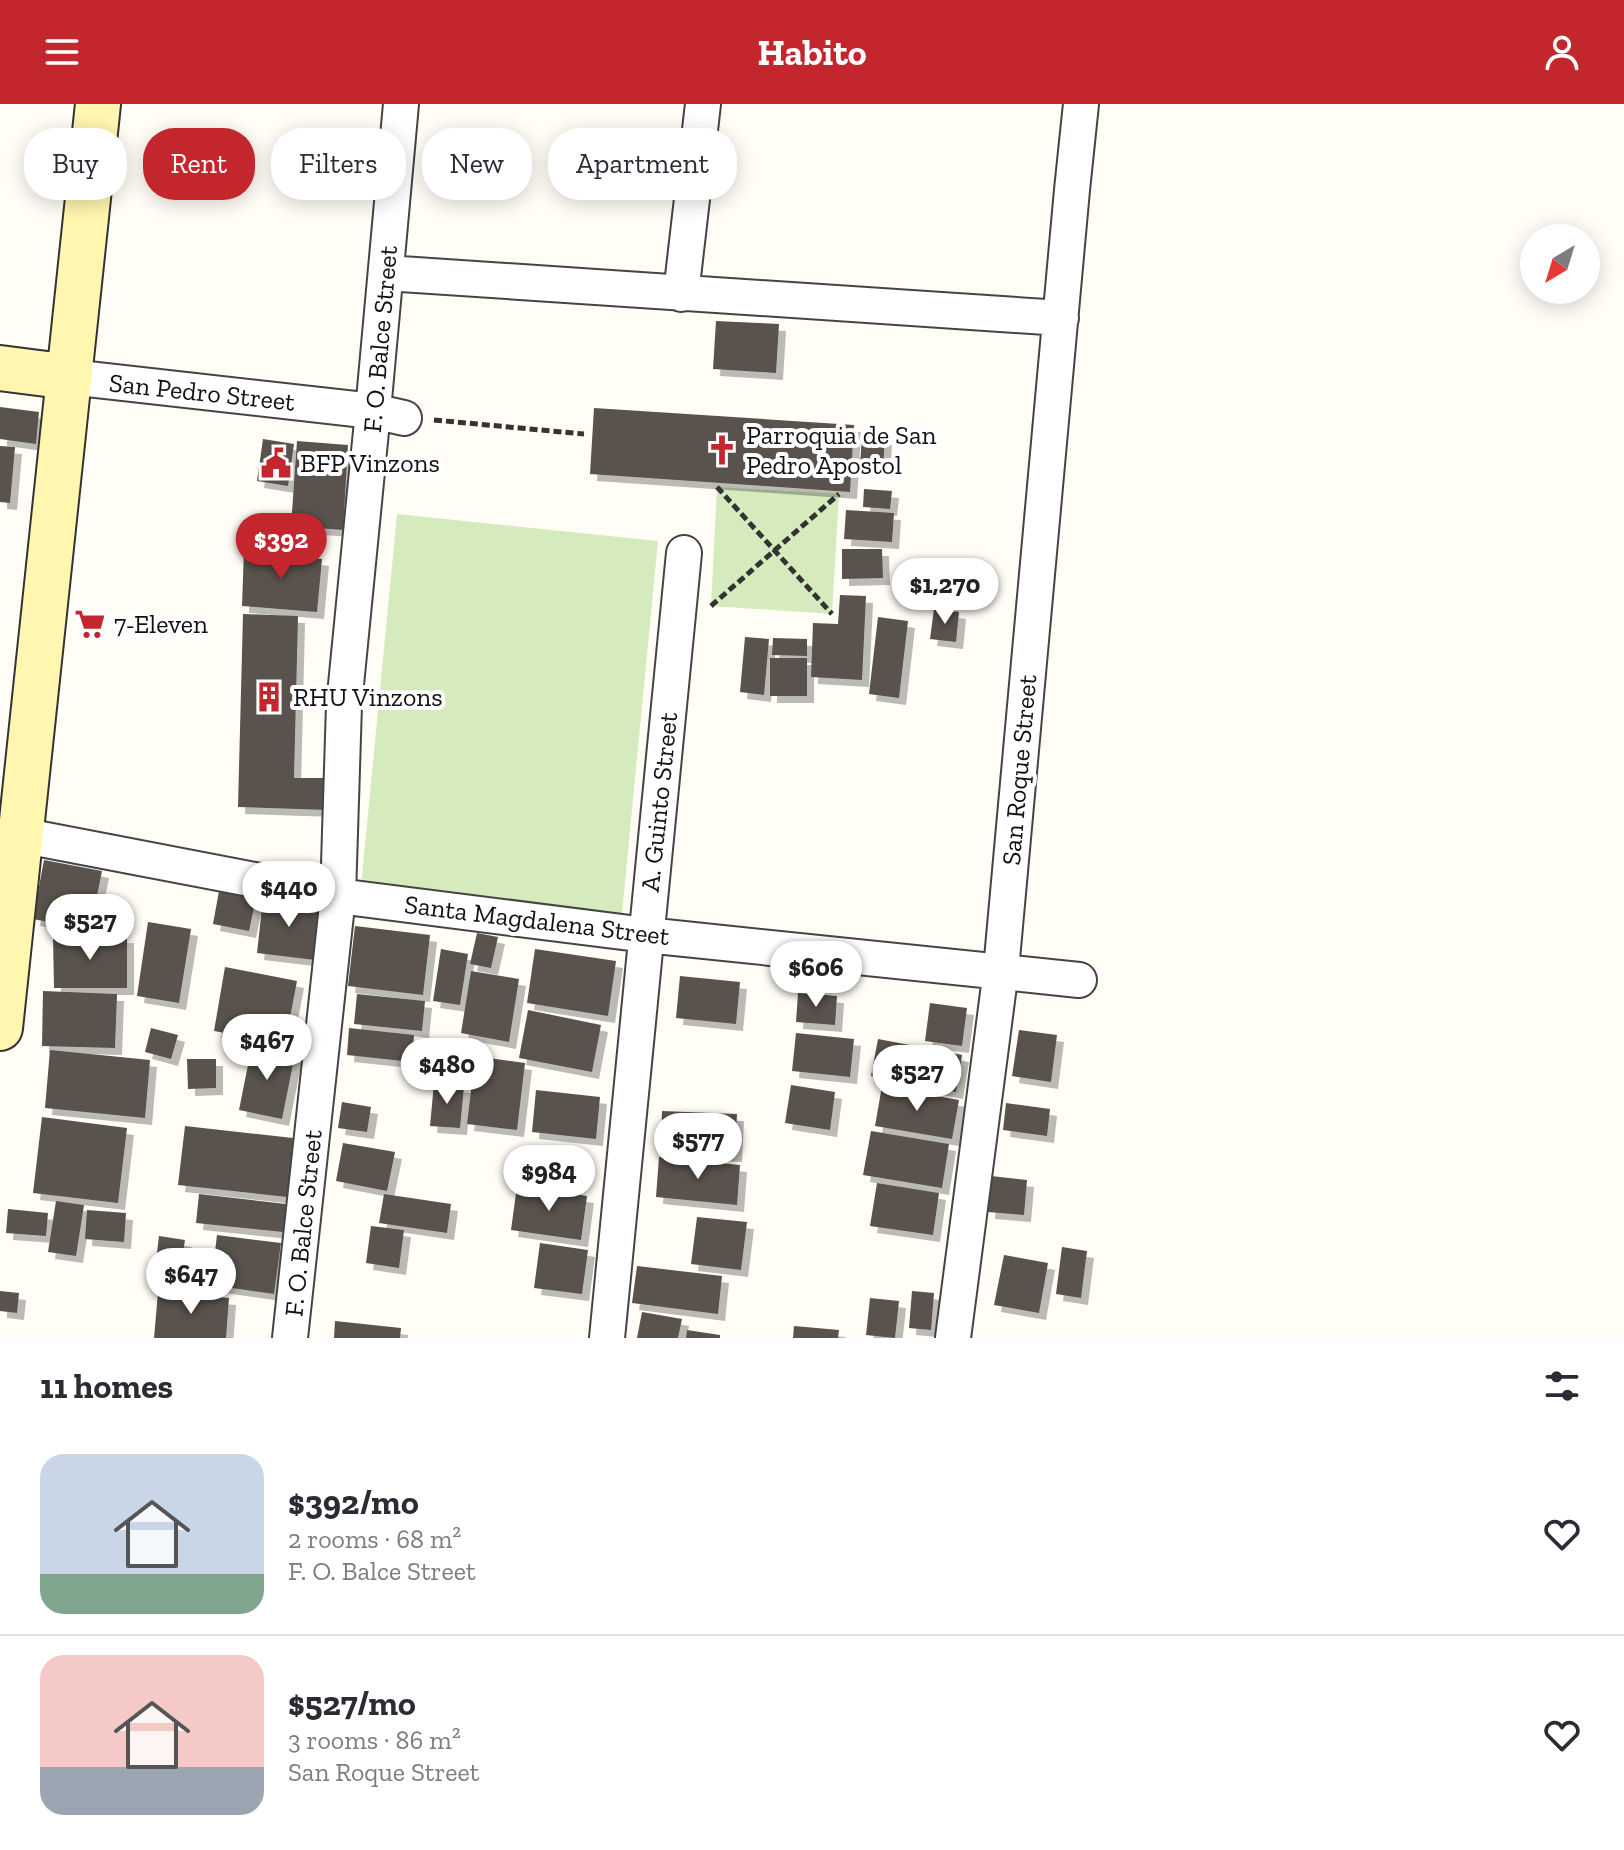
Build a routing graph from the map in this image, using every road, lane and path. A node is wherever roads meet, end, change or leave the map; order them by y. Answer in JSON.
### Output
{"nodes":[{"id":1,"x":98,"y":104,"type":"edge"},
{"id":2,"x":401,"y":104,"type":"edge"},
{"id":3,"x":703,"y":104,"type":"edge"},
{"id":4,"x":1081,"y":104,"type":"edge"},
{"id":5,"x":386,"y":273,"type":"junction"},
{"id":6,"x":681,"y":294,"type":"junction"},
{"id":7,"x":1061,"y":318,"type":"junction"},
{"id":8,"x":0,"y":368,"type":"edge"},
{"id":9,"x":70,"y":377,"type":"junction"},
{"id":10,"x":389,"y":414,"type":"junction"},
{"id":11,"x":584,"y":434,"type":"dead end"},
{"id":12,"x":717,"y":487,"type":"dead end"},
{"id":13,"x":839,"y":494,"type":"dead end"},
{"id":14,"x":684,"y":553,"type":"dead end"},
{"id":15,"x":711,"y":606,"type":"dead end"},
{"id":16,"x":832,"y":614,"type":"dead end"},
{"id":17,"x":10,"y":832,"type":"edge"},
{"id":18,"x":338,"y":896,"type":"junction"},
{"id":19,"x":646,"y":935,"type":"junction"},
{"id":20,"x":1001,"y":970,"type":"junction"},
{"id":21,"x":1079,"y":980,"type":"dead end"},
{"id":22,"x":0,"y":1028,"type":"edge"},
{"id":23,"x":290,"y":1338,"type":"edge"},
{"id":24,"x":607,"y":1338,"type":"edge"},
{"id":25,"x":953,"y":1338,"type":"edge"}],
"edges":[{"from":1,"to":9,"type":"main road"},
{"from":2,"to":5,"type":"street","name":"F. O. Balce Street"},
{"from":3,"to":6,"type":"street"},
{"from":4,"to":7,"type":"street","name":"San Roque Street"},
{"from":5,"to":6,"type":"street"},
{"from":5,"to":10,"type":"street","name":"F. O. Balce Street"},
{"from":6,"to":7,"type":"street"},
{"from":7,"to":20,"type":"street","name":"San Roque Street"},
{"from":8,"to":9,"type":"main road","name":"San Pedro Street"},
{"from":9,"to":10,"type":"street","name":"San Pedro Street"},
{"from":9,"to":17,"type":"main road"},
{"from":10,"to":11,"type":"path"},
{"from":10,"to":18,"type":"street","name":"F. O. Balce Street"},
{"from":12,"to":16,"type":"path"},
{"from":13,"to":15,"type":"path"},
{"from":14,"to":19,"type":"street","name":"A. Guinto Street"},
{"from":17,"to":18,"type":"street","name":"Santa Magdalena Street"},
{"from":17,"to":22,"type":"main road"},
{"from":18,"to":19,"type":"street","name":"Santa Magdalena Street"},
{"from":18,"to":23,"type":"street","name":"F. O. Balce Street"},
{"from":19,"to":20,"type":"street","name":"Santa Magdalena Street"},
{"from":19,"to":24,"type":"street","name":"A. Guinto Street"},
{"from":20,"to":21,"type":"street","name":"Santa Magdalena Street"},
{"from":20,"to":25,"type":"street","name":"San Roque Street"}]}
